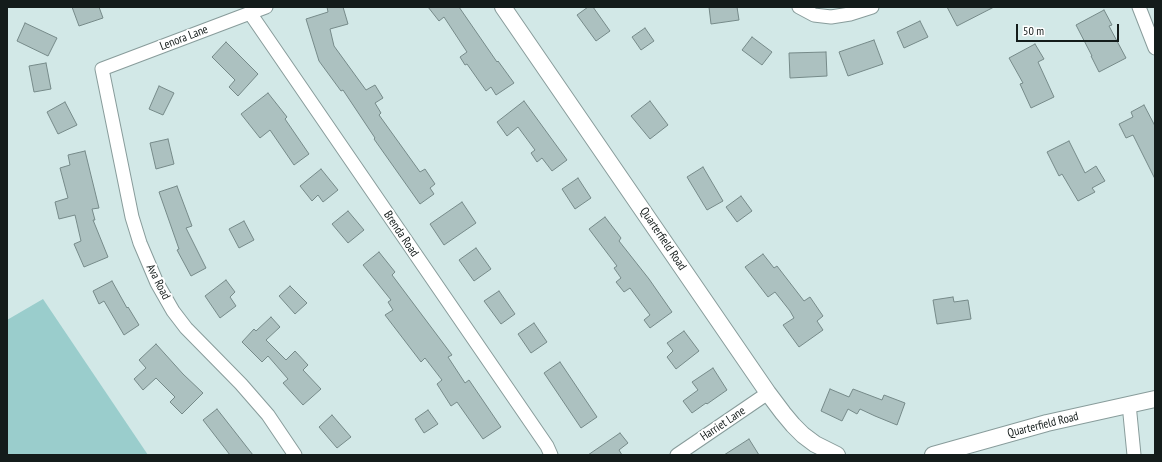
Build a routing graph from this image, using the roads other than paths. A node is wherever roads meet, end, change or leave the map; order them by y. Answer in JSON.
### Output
{"nodes":[{"id":1,"x":266,"y":7,"type":"edge"},
{"id":2,"x":503,"y":7,"type":"edge"},
{"id":3,"x":799,"y":7,"type":"edge"},
{"id":4,"x":872,"y":7,"type":"edge"},
{"id":5,"x":1139,"y":7,"type":"edge"},
{"id":6,"x":250,"y":13,"type":"junction"},
{"id":7,"x":1155,"y":48,"type":"edge"},
{"id":8,"x":102,"y":69,"type":"joint"},
{"id":9,"x":768,"y":393,"type":"junction"},
{"id":10,"x":1155,"y":399,"type":"edge"},
{"id":11,"x":1128,"y":404,"type":"junction"},
{"id":12,"x":295,"y":455,"type":"edge"},
{"id":13,"x":551,"y":455,"type":"edge"},
{"id":14,"x":677,"y":455,"type":"edge"},
{"id":15,"x":837,"y":455,"type":"edge"},
{"id":16,"x":933,"y":455,"type":"edge"},
{"id":17,"x":1134,"y":455,"type":"edge"}],
"edges":[{"from":1,"to":6,"type":"street","name":"Lenora Lane"},
{"from":2,"to":9,"type":"street","name":"Quarterfield Road"},
{"from":3,"to":4,"type":"street"},
{"from":5,"to":7,"type":"street"},
{"from":6,"to":8,"type":"street","name":"Lenora Lane"},
{"from":6,"to":13,"type":"street","name":"Brenda Road"},
{"from":8,"to":12,"type":"street","name":"Ava Road"},
{"from":9,"to":14,"type":"street","name":"Harriet Lane"},
{"from":9,"to":15,"type":"street","name":"Quarterfield Road"},
{"from":10,"to":11,"type":"street","name":"Quarterfield Road"},
{"from":11,"to":16,"type":"street","name":"Quarterfield Road"},
{"from":11,"to":17,"type":"street"}]}
